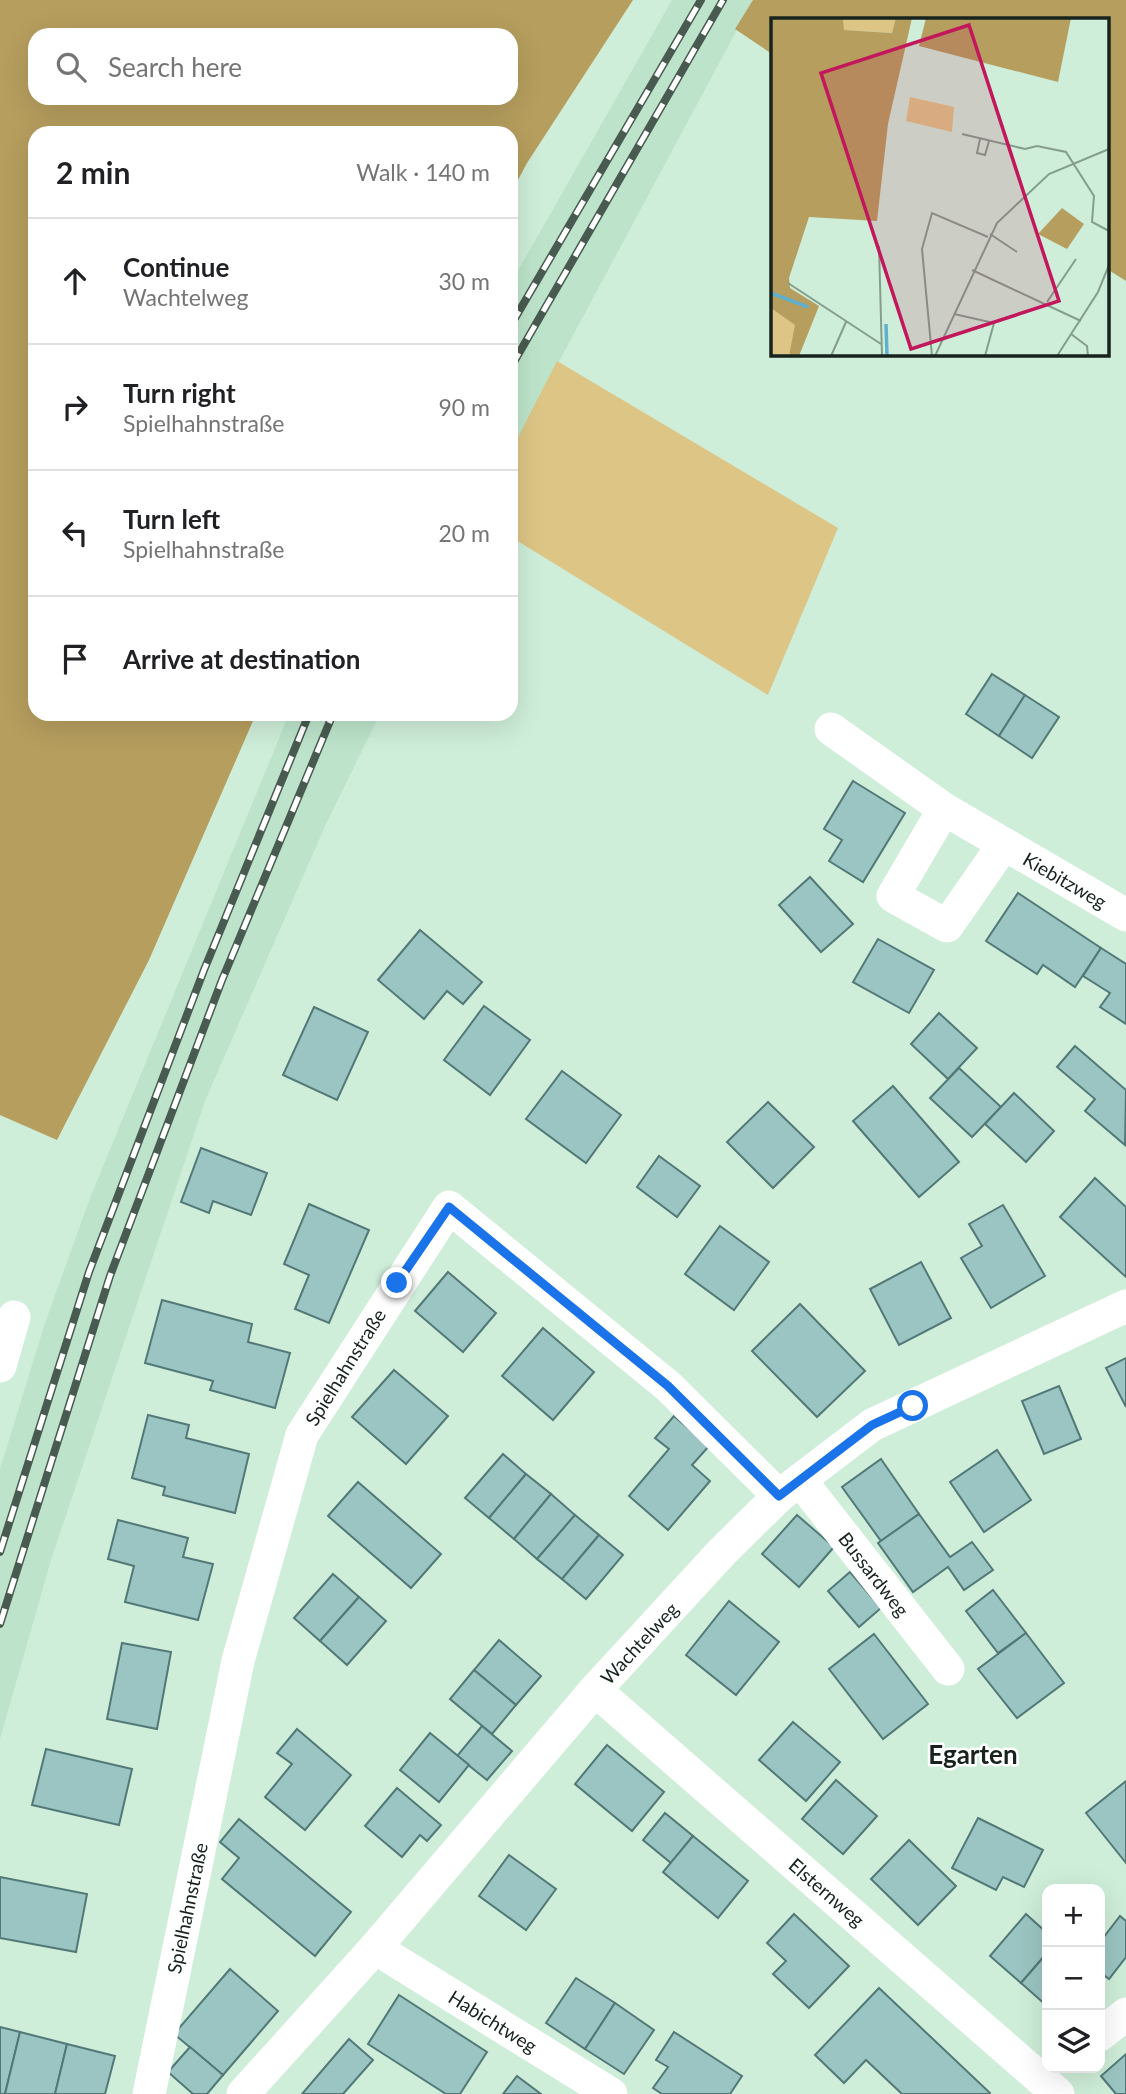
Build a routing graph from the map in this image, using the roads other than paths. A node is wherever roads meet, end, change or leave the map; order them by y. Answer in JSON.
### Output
{"nodes":[{"id":1,"x":831,"y":729,"type":"dead end"},
{"id":2,"x":944,"y":809,"type":"junction"},
{"id":3,"x":1004,"y":844,"type":"junction"},
{"id":4,"x":1126,"y":915,"type":"edge"},
{"id":5,"x":1126,"y":1306,"type":"edge"},
{"id":6,"x":14,"y":1317,"type":"dead end"},
{"id":7,"x":0,"y":1366,"type":"edge"},
{"id":8,"x":790,"y":1488,"type":"junction"},
{"id":9,"x":948,"y":1669,"type":"dead end"},
{"id":10,"x":595,"y":1690,"type":"junction"},
{"id":11,"x":375,"y":1948,"type":"junction"},
{"id":12,"x":1126,"y":2014,"type":"edge"},
{"id":13,"x":1105,"y":2031,"type":"edge"},
{"id":14,"x":1054,"y":2081,"type":"edge"},
{"id":15,"x":149,"y":2094,"type":"edge"},
{"id":16,"x":243,"y":2094,"type":"edge"},
{"id":17,"x":611,"y":2094,"type":"edge"}],
"edges":[{"from":1,"to":2,"type":"street","name":"Kiebitzweg"},
{"from":2,"to":3,"type":"street","name":"Kiebitzweg"},
{"from":2,"to":3,"type":"street","name":"Kiebitzweg"},
{"from":3,"to":4,"type":"street","name":"Kiebitzweg"},
{"from":5,"to":8,"type":"street","name":"Wachtelweg"},
{"from":6,"to":7,"type":"street"},
{"from":8,"to":9,"type":"street","name":"Bussardweg"},
{"from":8,"to":10,"type":"street","name":"Wachtelweg"},
{"from":8,"to":15,"type":"street","name":"Spielhahnstraße"},
{"from":10,"to":11,"type":"street","name":"Wachtelweg"},
{"from":10,"to":14,"type":"street","name":"Elsternweg"},
{"from":11,"to":16,"type":"street","name":"Wachtelweg"},
{"from":11,"to":17,"type":"street","name":"Habichtweg"},
{"from":12,"to":13,"type":"street"}]}
